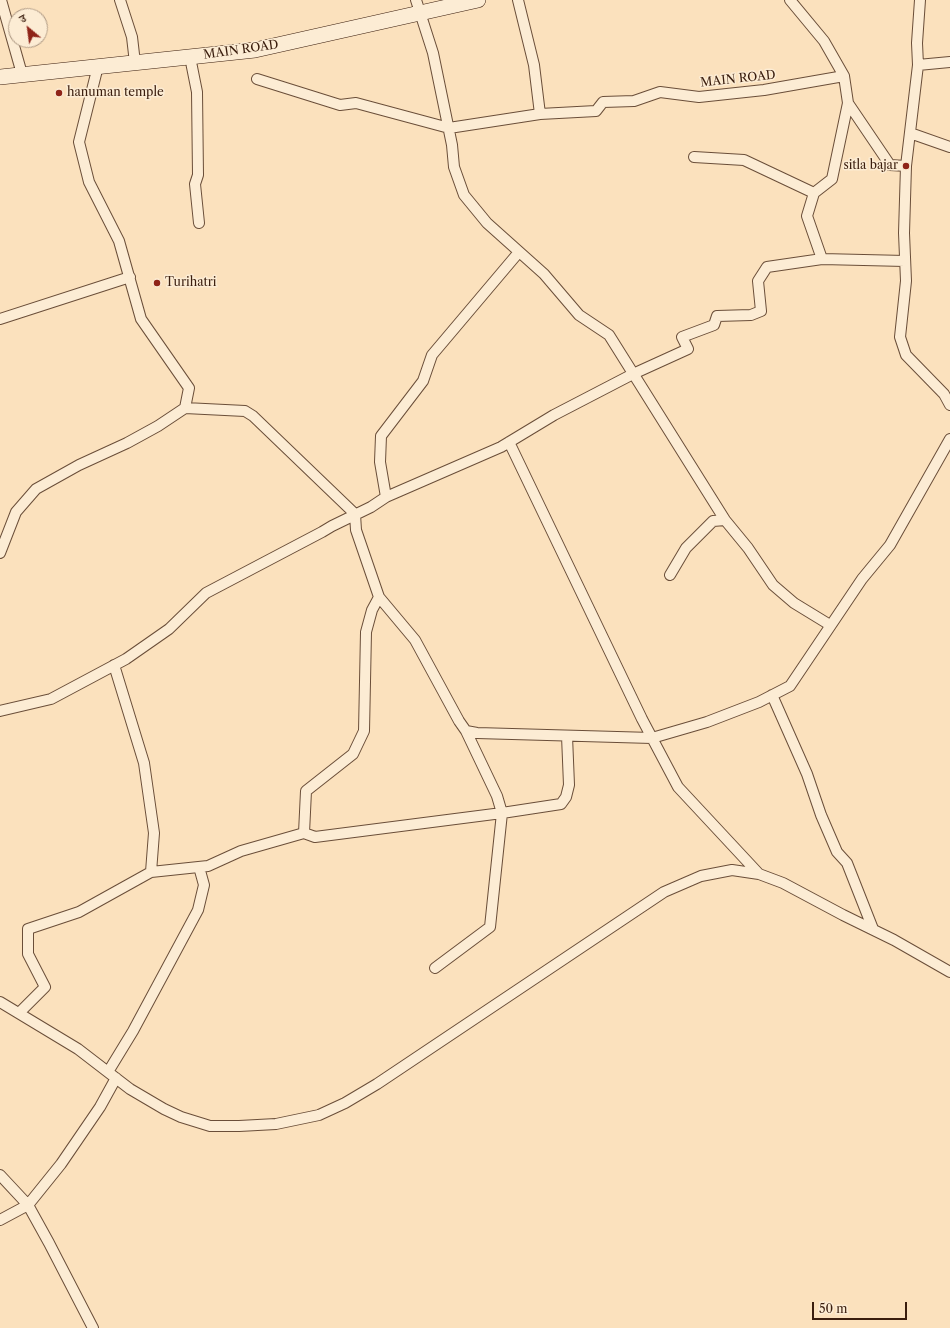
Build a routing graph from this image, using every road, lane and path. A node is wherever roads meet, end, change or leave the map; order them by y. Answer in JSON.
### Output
{"nodes":[{"id":1,"x":1,"y":0,"type":"edge"},
{"id":2,"x":120,"y":0,"type":"edge"},
{"id":3,"x":478,"y":0,"type":"edge"},
{"id":4,"x":518,"y":0,"type":"edge"},
{"id":5,"x":790,"y":0,"type":"edge"},
{"id":6,"x":920,"y":0,"type":"edge"},
{"id":7,"x":418,"y":7,"type":"edge"},
{"id":8,"x":190,"y":57,"type":"junction"},
{"id":9,"x":950,"y":62,"type":"edge"},
{"id":10,"x":135,"y":63,"type":"junction"},
{"id":11,"x":918,"y":65,"type":"junction"},
{"id":12,"x":98,"y":66,"type":"junction"},
{"id":13,"x":22,"y":74,"type":"junction"},
{"id":14,"x":844,"y":76,"type":"junction"},
{"id":15,"x":0,"y":77,"type":"edge"},
{"id":16,"x":257,"y":78,"type":"dead end"},
{"id":17,"x":848,"y":103,"type":"junction"},
{"id":18,"x":540,"y":114,"type":"junction"},
{"id":19,"x":449,"y":128,"type":"junction"},
{"id":20,"x":910,"y":133,"type":"junction"},
{"id":21,"x":950,"y":147,"type":"edge"},
{"id":22,"x":694,"y":157,"type":"dead end"},
{"id":23,"x":906,"y":166,"type":"junction"},
{"id":24,"x":814,"y":193,"type":"junction"},
{"id":25,"x":199,"y":223,"type":"dead end"},
{"id":26,"x":519,"y":252,"type":"junction"},
{"id":27,"x":822,"y":259,"type":"junction"},
{"id":28,"x":905,"y":261,"type":"junction"},
{"id":29,"x":130,"y":277,"type":"junction"},
{"id":30,"x":0,"y":319,"type":"edge"},
{"id":31,"x":633,"y":374,"type":"junction"},
{"id":32,"x":950,"y":405,"type":"edge"},
{"id":33,"x":185,"y":408,"type":"junction"},
{"id":34,"x":950,"y":439,"type":"edge"},
{"id":35,"x":509,"y":442,"type":"junction"},
{"id":36,"x":386,"y":497,"type":"junction"},
{"id":37,"x":355,"y":514,"type":"junction"},
{"id":38,"x":725,"y":520,"type":"junction"},
{"id":39,"x":0,"y":553,"type":"edge"},
{"id":40,"x":670,"y":575,"type":"dead end"},
{"id":41,"x":379,"y":597,"type":"junction"},
{"id":42,"x":830,"y":625,"type":"junction"},
{"id":43,"x":114,"y":665,"type":"junction"},
{"id":44,"x":772,"y":695,"type":"junction"},
{"id":45,"x":0,"y":711,"type":"edge"},
{"id":46,"x":466,"y":731,"type":"junction"},
{"id":47,"x":567,"y":736,"type":"junction"},
{"id":48,"x":652,"y":738,"type":"junction"},
{"id":49,"x":502,"y":813,"type":"junction"},
{"id":50,"x":304,"y":833,"type":"junction"},
{"id":51,"x":199,"y":867,"type":"junction"},
{"id":52,"x":151,"y":872,"type":"junction"},
{"id":53,"x":759,"y":874,"type":"junction"},
{"id":54,"x":873,"y":930,"type":"junction"},
{"id":55,"x":435,"y":968,"type":"dead end"},
{"id":56,"x":950,"y":972,"type":"edge"},
{"id":57,"x":0,"y":1002,"type":"edge"},
{"id":58,"x":19,"y":1013,"type":"junction"},
{"id":59,"x":112,"y":1075,"type":"junction"},
{"id":60,"x":0,"y":1175,"type":"edge"},
{"id":61,"x":28,"y":1205,"type":"junction"},
{"id":62,"x":0,"y":1220,"type":"edge"},
{"id":63,"x":93,"y":1328,"type":"edge"}],
"edges":[{"from":1,"to":13,"type":"street"},
{"from":2,"to":10,"type":"street"},
{"from":3,"to":7,"type":"street","name":"MAIN ROAD"},
{"from":4,"to":18,"type":"street"},
{"from":5,"to":14,"type":"street"},
{"from":6,"to":11,"type":"street"},
{"from":7,"to":8,"type":"street","name":"MAIN ROAD"},
{"from":7,"to":19,"type":"street"},
{"from":8,"to":10,"type":"street","name":"MAIN ROAD"},
{"from":8,"to":25,"type":"street"},
{"from":9,"to":11,"type":"street"},
{"from":10,"to":12,"type":"street","name":"MAIN ROAD"},
{"from":11,"to":20,"type":"street"},
{"from":12,"to":13,"type":"street","name":"MAIN ROAD"},
{"from":12,"to":29,"type":"street"},
{"from":13,"to":15,"type":"street","name":"MAIN ROAD"},
{"from":14,"to":17,"type":"street"},
{"from":14,"to":18,"type":"street","name":"MAIN ROAD"},
{"from":16,"to":19,"type":"street"},
{"from":17,"to":23,"type":"street"},
{"from":17,"to":24,"type":"street"},
{"from":18,"to":19,"type":"street"},
{"from":19,"to":26,"type":"street"},
{"from":20,"to":21,"type":"street"},
{"from":20,"to":23,"type":"street"},
{"from":22,"to":24,"type":"street"},
{"from":23,"to":28,"type":"street"},
{"from":24,"to":27,"type":"street"},
{"from":26,"to":31,"type":"street"},
{"from":26,"to":36,"type":"street"},
{"from":27,"to":28,"type":"street"},
{"from":27,"to":31,"type":"street"},
{"from":28,"to":32,"type":"street"},
{"from":29,"to":30,"type":"street"},
{"from":29,"to":33,"type":"street"},
{"from":31,"to":35,"type":"street"},
{"from":31,"to":38,"type":"street"},
{"from":33,"to":37,"type":"street"},
{"from":33,"to":39,"type":"street"},
{"from":34,"to":42,"type":"street"},
{"from":35,"to":36,"type":"street"},
{"from":35,"to":48,"type":"street"},
{"from":36,"to":37,"type":"street"},
{"from":37,"to":41,"type":"street"},
{"from":37,"to":43,"type":"street"},
{"from":38,"to":40,"type":"street"},
{"from":38,"to":42,"type":"street"},
{"from":41,"to":46,"type":"street"},
{"from":41,"to":50,"type":"street"},
{"from":42,"to":44,"type":"street"},
{"from":43,"to":45,"type":"street"},
{"from":43,"to":52,"type":"street"},
{"from":44,"to":48,"type":"street"},
{"from":44,"to":54,"type":"street"},
{"from":46,"to":47,"type":"street"},
{"from":46,"to":49,"type":"street"},
{"from":47,"to":48,"type":"street"},
{"from":47,"to":49,"type":"street"},
{"from":48,"to":53,"type":"street"},
{"from":49,"to":50,"type":"street"},
{"from":49,"to":55,"type":"street"},
{"from":50,"to":51,"type":"street"},
{"from":51,"to":52,"type":"street"},
{"from":51,"to":59,"type":"street"},
{"from":52,"to":58,"type":"street"},
{"from":53,"to":54,"type":"street"},
{"from":53,"to":59,"type":"street"},
{"from":54,"to":56,"type":"street"},
{"from":57,"to":58,"type":"street"},
{"from":58,"to":59,"type":"street"},
{"from":59,"to":61,"type":"street"},
{"from":60,"to":61,"type":"street"},
{"from":61,"to":62,"type":"street"},
{"from":61,"to":63,"type":"street"}]}
